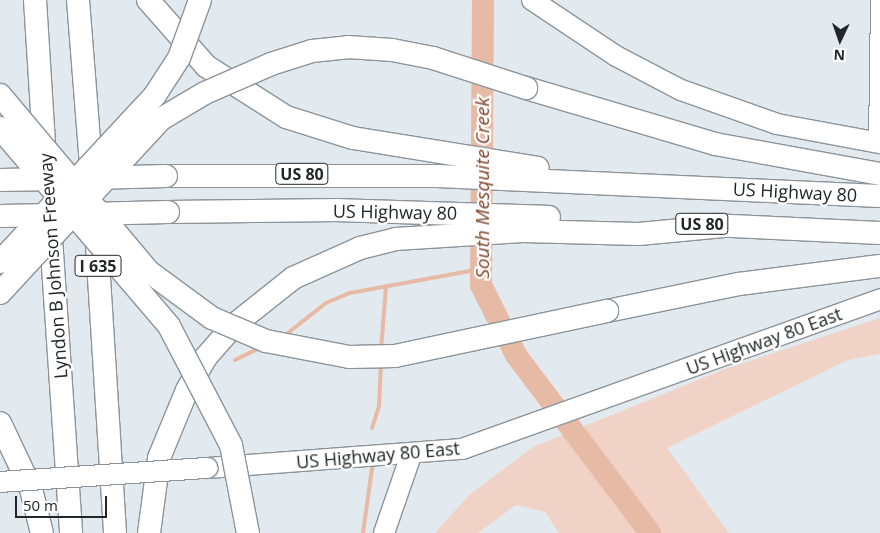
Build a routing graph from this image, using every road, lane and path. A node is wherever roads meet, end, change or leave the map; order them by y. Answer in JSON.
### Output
{"nodes":[{"id":1,"x":35,"y":0,"type":"edge"},
{"id":2,"x":78,"y":0,"type":"edge"},
{"id":3,"x":148,"y":0,"type":"edge"},
{"id":4,"x":200,"y":0,"type":"edge"},
{"id":5,"x":532,"y":0,"type":"edge"},
{"id":6,"x":879,"y":0,"type":"edge"},
{"id":7,"x":0,"y":95,"type":"edge"},
{"id":8,"x":0,"y":128,"type":"edge"},
{"id":9,"x":879,"y":143,"type":"edge"},
{"id":10,"x":526,"y":172,"type":"junction"},
{"id":11,"x":880,"y":174,"type":"edge"},
{"id":12,"x":0,"y":180,"type":"edge"},
{"id":13,"x":880,"y":196,"type":"edge"},
{"id":14,"x":0,"y":216,"type":"edge"},
{"id":15,"x":523,"y":223,"type":"junction"},
{"id":16,"x":880,"y":233,"type":"edge"},
{"id":17,"x":0,"y":262,"type":"edge"},
{"id":18,"x":880,"y":266,"type":"edge"},
{"id":19,"x":0,"y":293,"type":"edge"},
{"id":20,"x":880,"y":299,"type":"edge"},
{"id":21,"x":0,"y":422,"type":"edge"},
{"id":22,"x":411,"y":455,"type":"junction"},
{"id":23,"x":0,"y":482,"type":"edge"},
{"id":24,"x":42,"y":533,"type":"edge"},
{"id":25,"x":71,"y":533,"type":"edge"},
{"id":26,"x":115,"y":533,"type":"edge"},
{"id":27,"x":149,"y":533,"type":"edge"},
{"id":28,"x":248,"y":533,"type":"edge"},
{"id":29,"x":384,"y":533,"type":"edge"}],
"edges":[{"from":1,"to":25,"type":"highway","name":"Lyndon B Johnson Freeway","number":"I 635"},
{"from":2,"to":26,"type":"highway","number":"I 635"},
{"from":3,"to":10,"type":"highway"},
{"from":4,"to":17,"type":"highway","bridge":true},
{"from":5,"to":9,"type":"main road"},
{"from":6,"to":9,"type":"street"},
{"from":7,"to":18,"type":"highway","bridge":true},
{"from":8,"to":28,"type":"highway","bridge":true},
{"from":10,"to":12,"type":"highway","name":"US Highway 80","number":"US 80","bridge":true},
{"from":10,"to":13,"type":"highway","name":"US Highway 80","number":"US 80"},
{"from":11,"to":19,"type":"highway","bridge":true},
{"from":14,"to":15,"type":"highway","name":"US Highway 80","number":"US 80","bridge":true},
{"from":15,"to":16,"type":"highway","name":"US Highway 80","number":"US 80"},
{"from":15,"to":27,"type":"highway"},
{"from":20,"to":22,"type":"main road","name":"US Highway 80 East"},
{"from":21,"to":24,"type":"highway"},
{"from":22,"to":23,"type":"main road","name":"US Highway 80 East","bridge":true},
{"from":22,"to":29,"type":"main road"}]}
